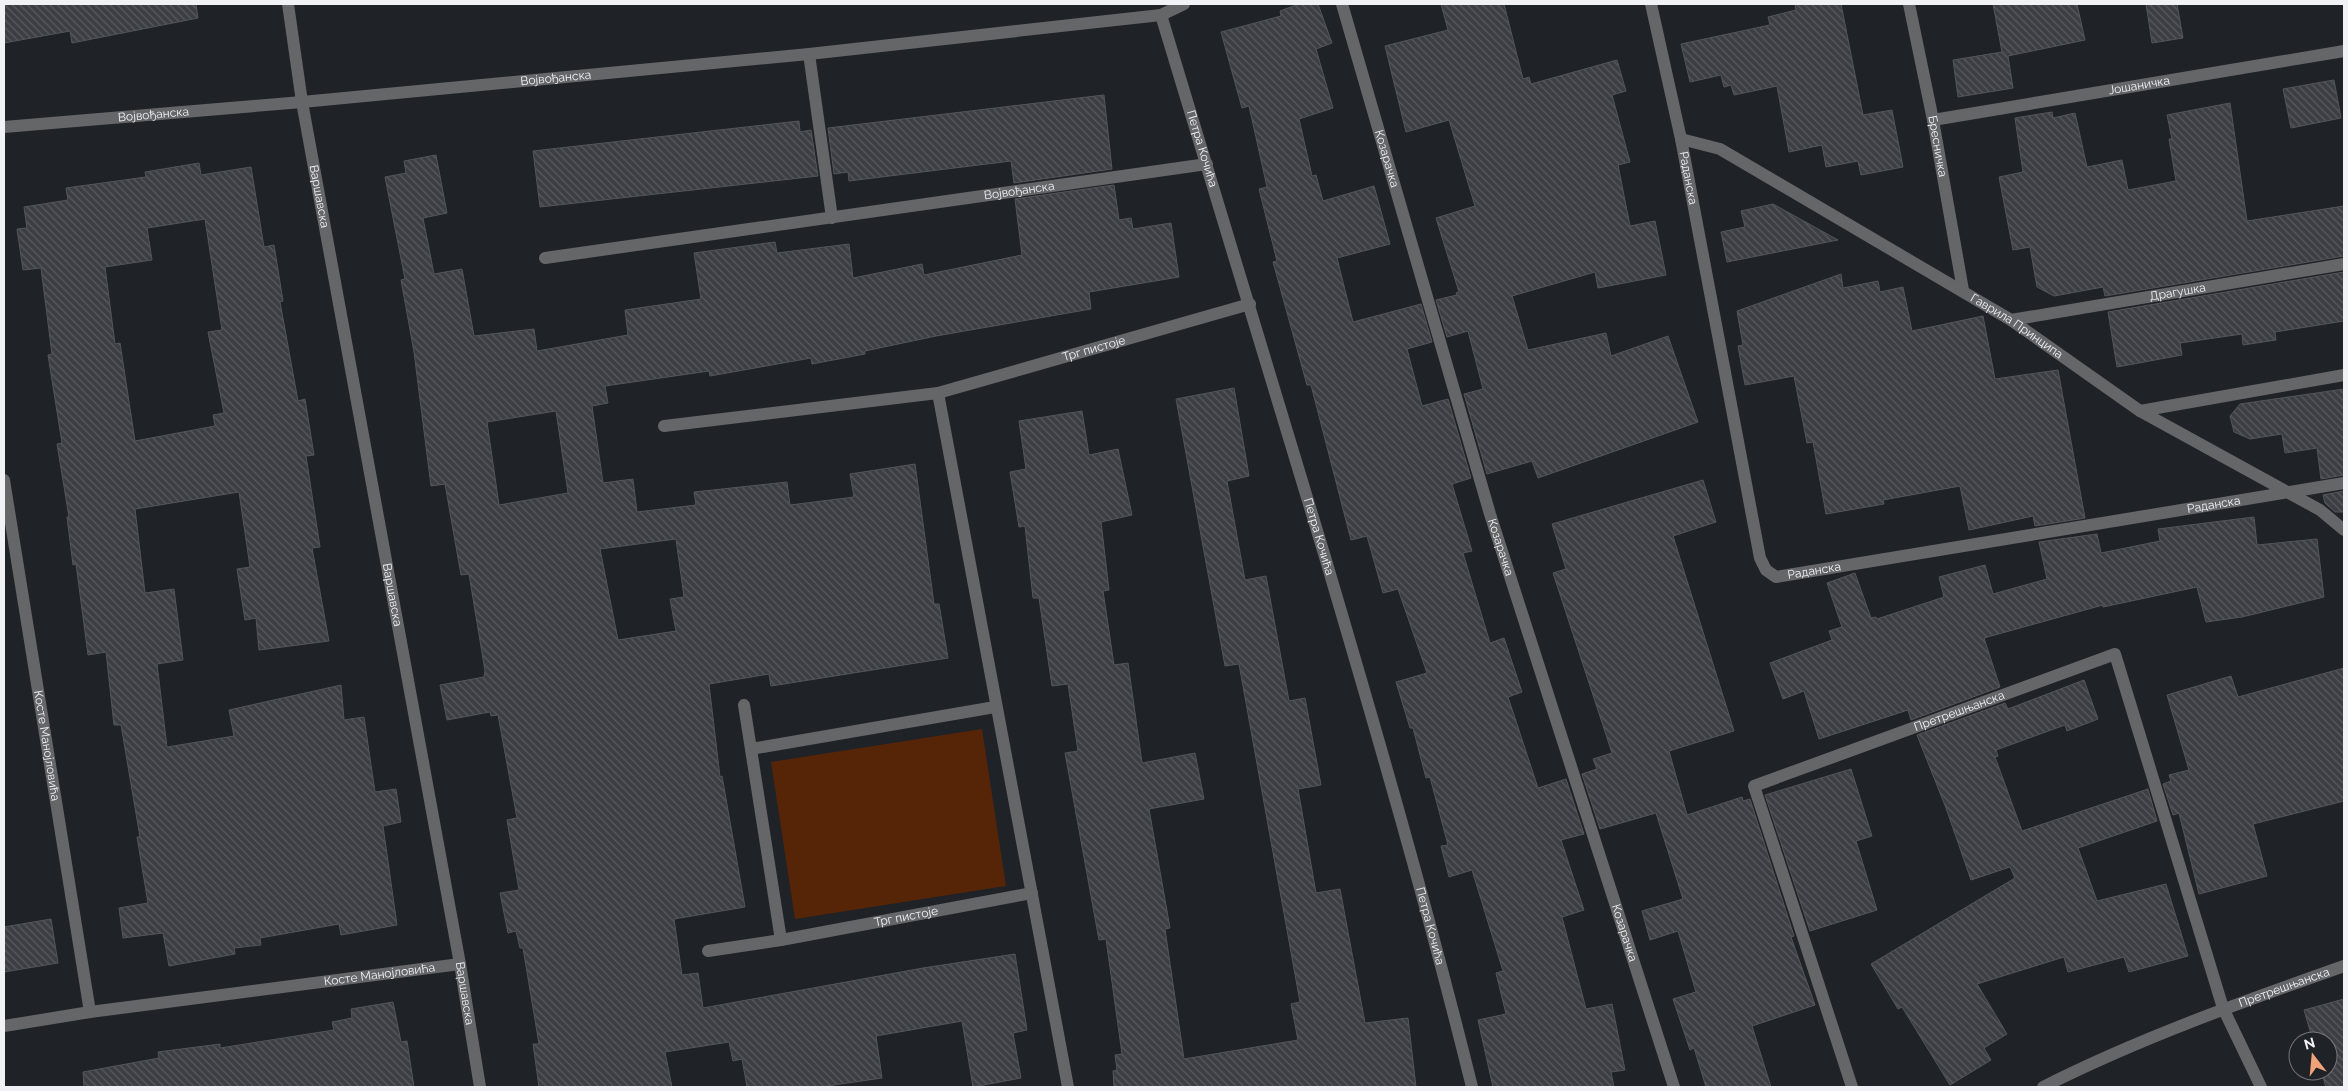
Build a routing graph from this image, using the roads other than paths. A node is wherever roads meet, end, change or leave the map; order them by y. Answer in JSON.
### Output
{"nodes":[{"id":1,"x":288,"y":4,"type":"edge"},
{"id":2,"x":1184,"y":4,"type":"edge"},
{"id":3,"x":1342,"y":4,"type":"edge"},
{"id":4,"x":1652,"y":4,"type":"edge"},
{"id":5,"x":1909,"y":4,"type":"edge"},
{"id":6,"x":1161,"y":14,"type":"junction"},
{"id":7,"x":2344,"y":51,"type":"edge"},
{"id":8,"x":809,"y":54,"type":"junction"},
{"id":9,"x":302,"y":102,"type":"junction"},
{"id":10,"x":1933,"y":120,"type":"junction"},
{"id":11,"x":4,"y":127,"type":"edge"},
{"id":12,"x":1681,"y":139,"type":"junction"},
{"id":13,"x":1207,"y":164,"type":"junction"},
{"id":14,"x":832,"y":218,"type":"junction"},
{"id":15,"x":546,"y":258,"type":"dead end"},
{"id":16,"x":2344,"y":264,"type":"edge"},
{"id":17,"x":1963,"y":290,"type":"junction"},
{"id":18,"x":1250,"y":304,"type":"junction"},
{"id":19,"x":2012,"y":320,"type":"junction"},
{"id":20,"x":2344,"y":375,"type":"edge"},
{"id":21,"x":938,"y":393,"type":"junction"},
{"id":22,"x":2140,"y":411,"type":"junction"},
{"id":23,"x":664,"y":426,"type":"dead end"},
{"id":24,"x":4,"y":480,"type":"edge"},
{"id":25,"x":2344,"y":483,"type":"edge"},
{"id":26,"x":2285,"y":493,"type":"junction"},
{"id":27,"x":2344,"y":530,"type":"edge"},
{"id":28,"x":744,"y":705,"type":"dead end"},
{"id":29,"x":995,"y":707,"type":"junction"},
{"id":30,"x":750,"y":749,"type":"junction"},
{"id":31,"x":1032,"y":893,"type":"junction"},
{"id":32,"x":781,"y":940,"type":"junction"},
{"id":33,"x":708,"y":951,"type":"dead end"},
{"id":34,"x":460,"y":964,"type":"junction"},
{"id":35,"x":2344,"y":966,"type":"edge"},
{"id":36,"x":2223,"y":1008,"type":"junction"},
{"id":37,"x":90,"y":1012,"type":"junction"},
{"id":38,"x":4,"y":1026,"type":"edge"},
{"id":39,"x":480,"y":1087,"type":"edge"},
{"id":40,"x":1068,"y":1087,"type":"edge"},
{"id":41,"x":1472,"y":1087,"type":"edge"},
{"id":42,"x":1674,"y":1087,"type":"edge"},
{"id":43,"x":1852,"y":1087,"type":"edge"},
{"id":44,"x":2043,"y":1087,"type":"edge"},
{"id":45,"x":2262,"y":1087,"type":"edge"}],
"edges":[{"from":1,"to":9,"type":"street"},
{"from":2,"to":6,"type":"street"},
{"from":3,"to":42,"type":"street","name":"Козарачка"},
{"from":4,"to":12,"type":"street","name":"Раданска"},
{"from":5,"to":10,"type":"street","name":"Бресничка"},
{"from":6,"to":8,"type":"street","name":"Војвођанска"},
{"from":6,"to":13,"type":"street","name":"Петра Кочића"},
{"from":7,"to":10,"type":"street","name":"Јошаничка"},
{"from":8,"to":9,"type":"street","name":"Војвођанска"},
{"from":8,"to":14,"type":"street"},
{"from":9,"to":11,"type":"street","name":"Војвођанска"},
{"from":9,"to":34,"type":"street","name":"Варшавска"},
{"from":10,"to":17,"type":"street","name":"Бресничка"},
{"from":12,"to":17,"type":"street","name":"Гаврила Принципа"},
{"from":12,"to":26,"type":"street","name":"Раданска"},
{"from":13,"to":14,"type":"street","name":"Војвођанска"},
{"from":13,"to":18,"type":"street","name":"Петра Кочића"},
{"from":14,"to":15,"type":"street","name":"Војвођанска"},
{"from":16,"to":19,"type":"street","name":"Драгушка"},
{"from":17,"to":19,"type":"street","name":"Гаврила Принципа"},
{"from":18,"to":21,"type":"street","name":"Трг пистоје"},
{"from":18,"to":41,"type":"street","name":"Петра Кочића"},
{"from":19,"to":22,"type":"street","name":"Гаврила Принципа"},
{"from":20,"to":22,"type":"street"},
{"from":21,"to":23,"type":"street","name":"Трг пистоје"},
{"from":21,"to":29,"type":"street"},
{"from":22,"to":26,"type":"street","name":"Гаврила Принципа"},
{"from":24,"to":37,"type":"street","name":"Косте Манојловића"},
{"from":25,"to":26,"type":"street","name":"Раданска"},
{"from":26,"to":27,"type":"street","name":"Гаврила Принципа"},
{"from":28,"to":30,"type":"street"},
{"from":29,"to":30,"type":"street"},
{"from":29,"to":31,"type":"street"},
{"from":30,"to":32,"type":"street"},
{"from":31,"to":32,"type":"street","name":"Трг пистоје"},
{"from":31,"to":40,"type":"street"},
{"from":32,"to":33,"type":"street","name":"Трг пистоје"},
{"from":34,"to":37,"type":"street","name":"Косте Манојловића"},
{"from":34,"to":39,"type":"street","name":"Варшавска"},
{"from":35,"to":36,"type":"street","name":"Претрешњанска"},
{"from":36,"to":43,"type":"street","name":"Претрешњанска"},
{"from":36,"to":44,"type":"street","name":"Претрешњанска"},
{"from":36,"to":45,"type":"street","name":"Претрешњанска"},
{"from":37,"to":38,"type":"street","name":"Косте Манојловића"}]}
